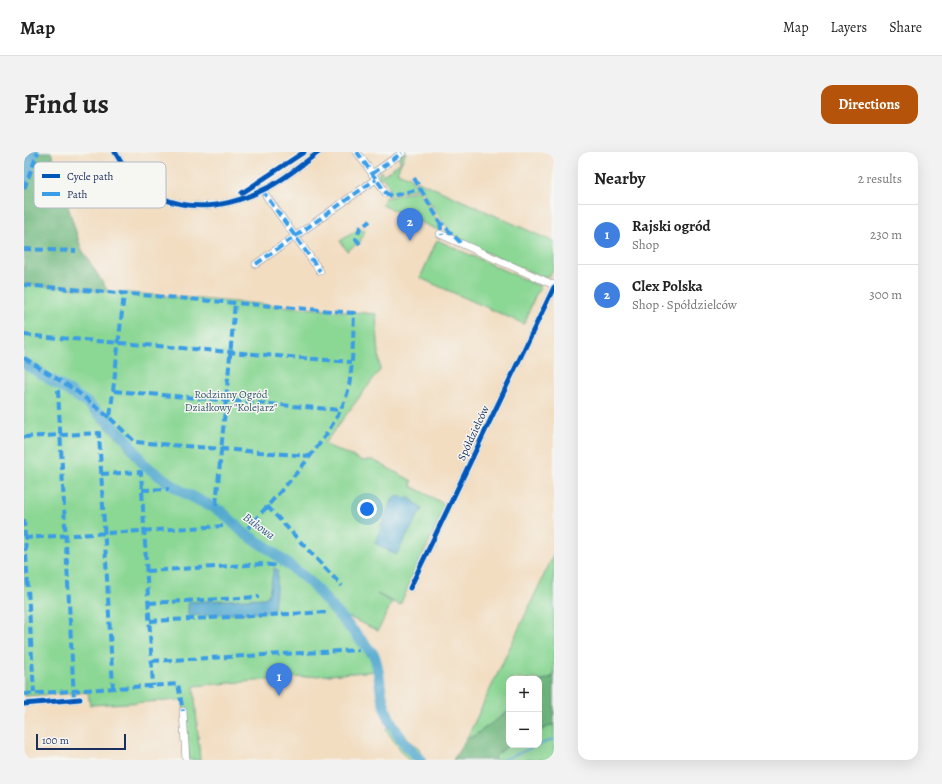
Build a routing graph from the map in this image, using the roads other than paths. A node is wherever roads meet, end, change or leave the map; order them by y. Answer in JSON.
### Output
{"nodes":[{"id":1,"x":115,"y":152,"type":"edge"},
{"id":2,"x":319,"y":152,"type":"edge"},
{"id":3,"x":356,"y":152,"type":"edge"},
{"id":4,"x":402,"y":153,"type":"edge"},
{"id":5,"x":121,"y":162,"type":"edge"},
{"id":6,"x":374,"y":177,"type":"junction"},
{"id":7,"x":262,"y":190,"type":"junction"},
{"id":8,"x":386,"y":193,"type":"dead end"},
{"id":9,"x":166,"y":199,"type":"edge"},
{"id":10,"x":440,"y":234,"type":"dead end"},
{"id":11,"x":295,"y":235,"type":"junction"},
{"id":12,"x":256,"y":264,"type":"dead end"},
{"id":13,"x":320,"y":271,"type":"dead end"},
{"id":14,"x":554,"y":286,"type":"edge"},
{"id":15,"x":410,"y":588,"type":"dead end"},
{"id":16,"x":80,"y":699,"type":"dead end"},
{"id":17,"x":24,"y":704,"type":"edge"},
{"id":18,"x":183,"y":711,"type":"dead end"},
{"id":19,"x":186,"y":760,"type":"edge"}],
"edges":[{"from":1,"to":5,"type":"street"},
{"from":2,"to":7,"type":"street"},
{"from":3,"to":6,"type":"street"},
{"from":4,"to":6,"type":"street"},
{"from":6,"to":8,"type":"street"},
{"from":6,"to":11,"type":"street"},
{"from":7,"to":9,"type":"street"},
{"from":7,"to":11,"type":"street"},
{"from":10,"to":14,"type":"street","name":"Spółdzielców"},
{"from":11,"to":12,"type":"street"},
{"from":11,"to":13,"type":"street"},
{"from":14,"to":15,"type":"street","name":"Spółdzielców"},
{"from":16,"to":17,"type":"street"},
{"from":18,"to":19,"type":"street"}]}
